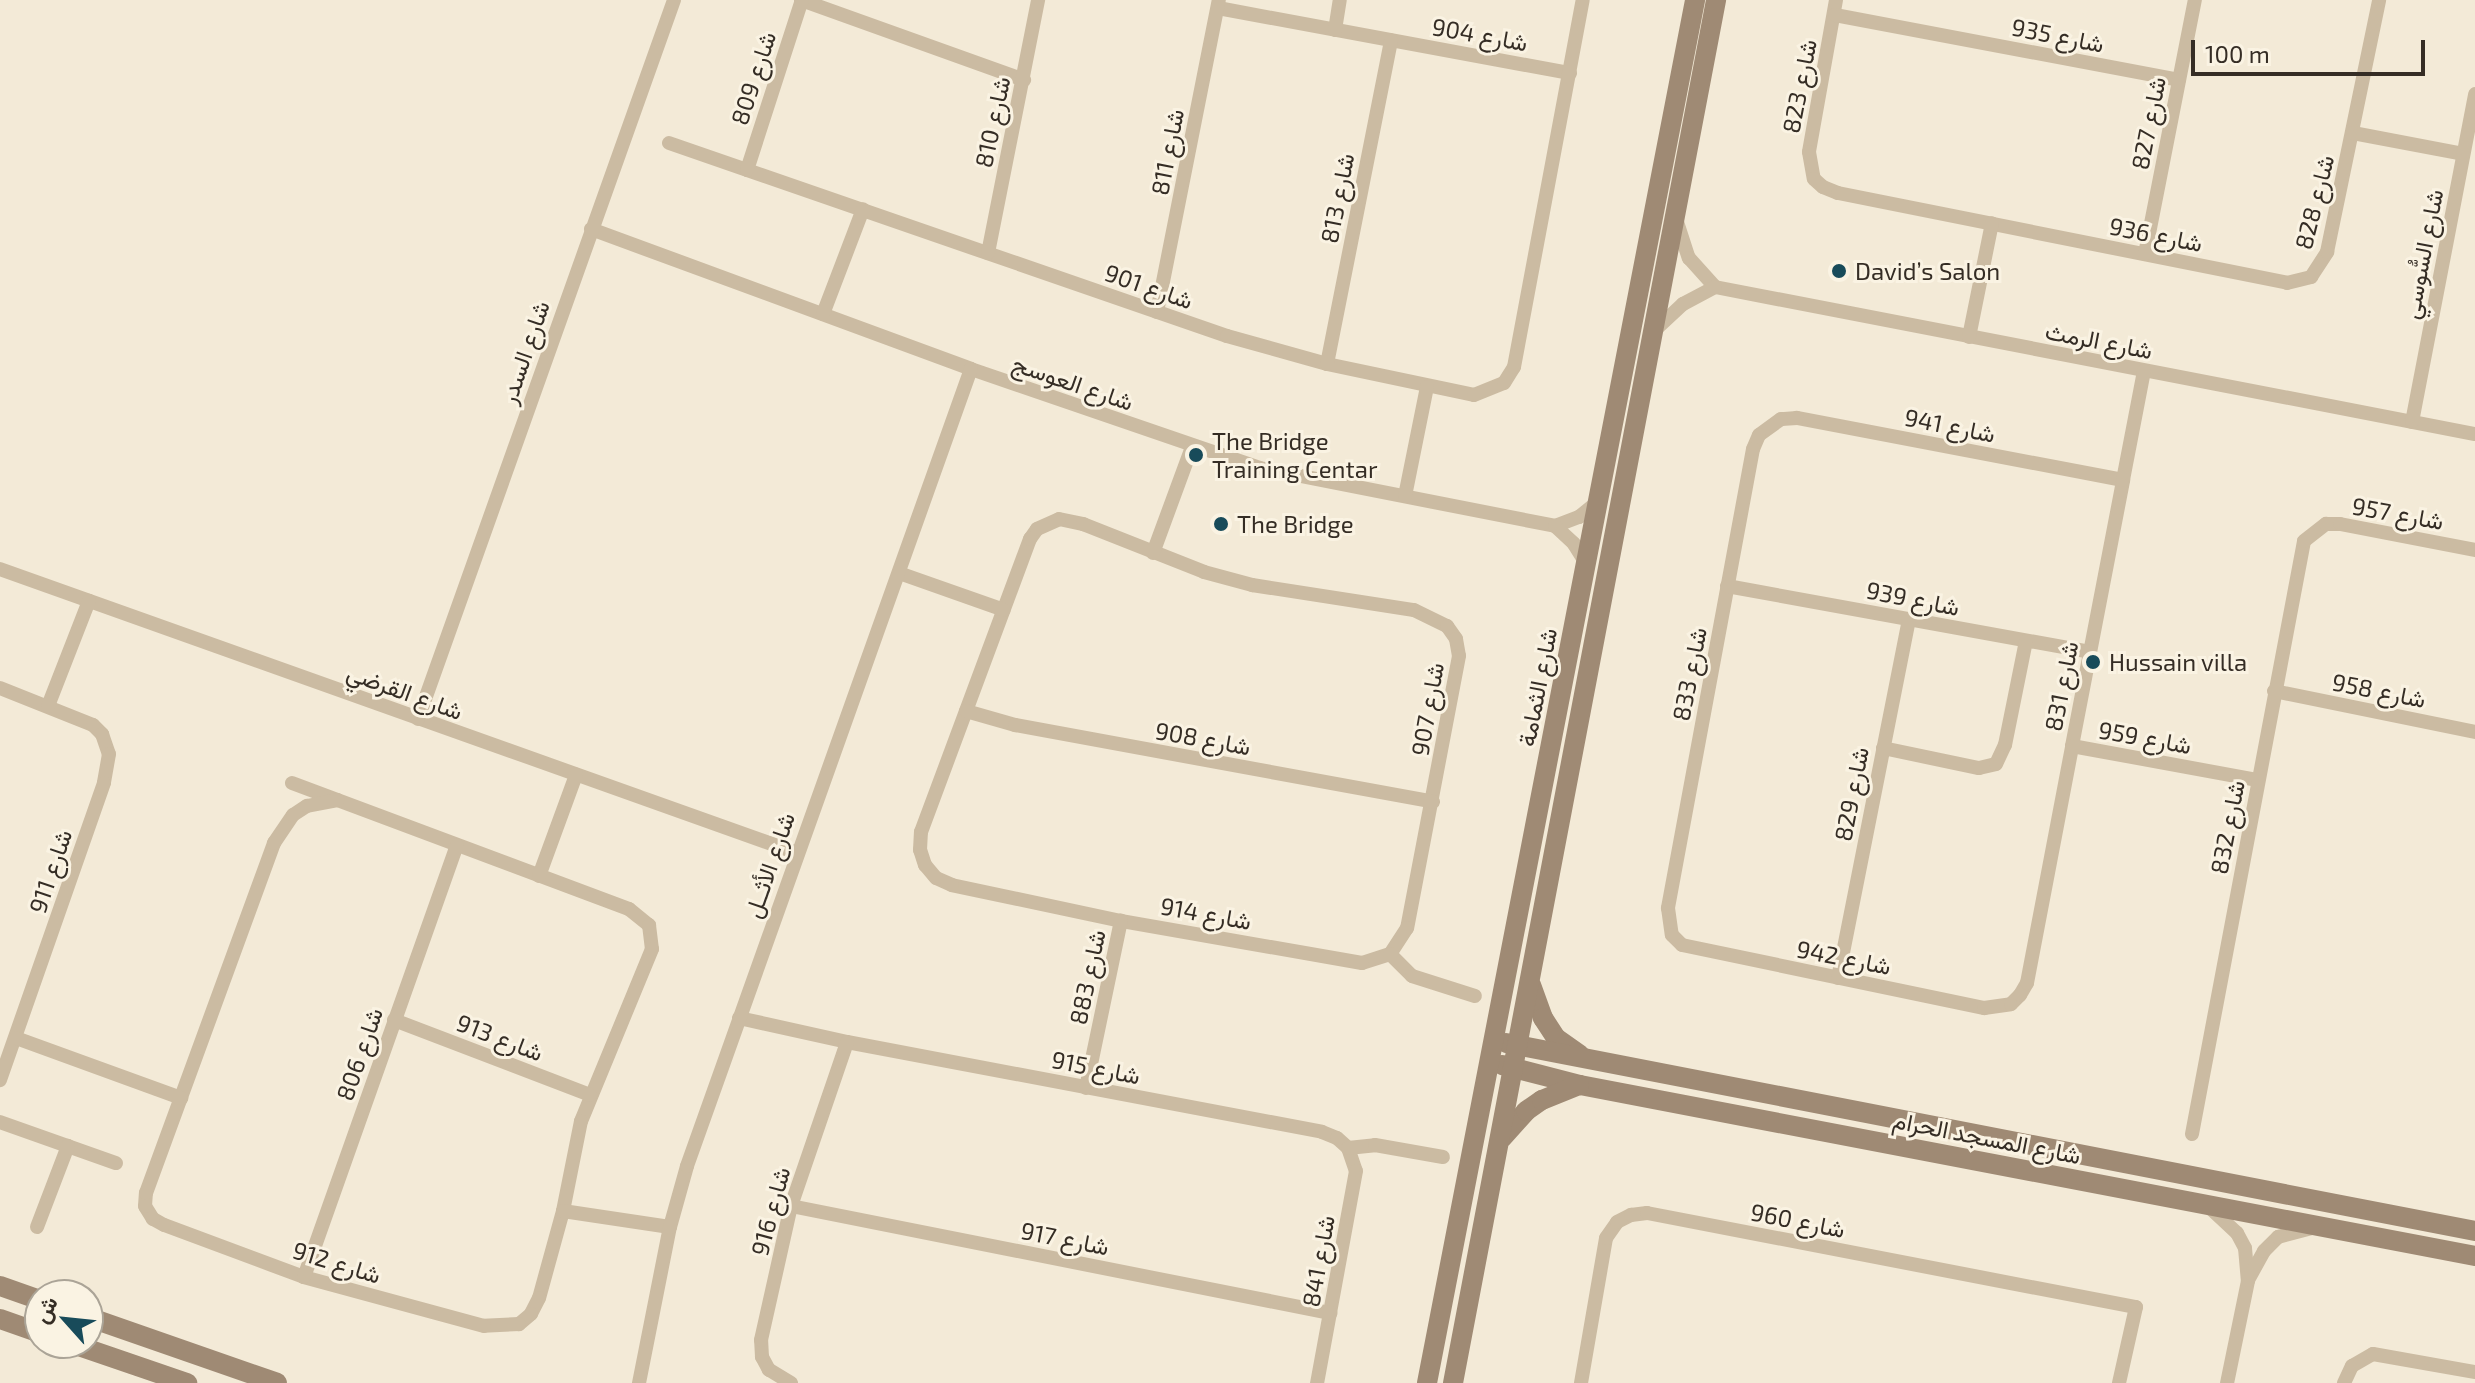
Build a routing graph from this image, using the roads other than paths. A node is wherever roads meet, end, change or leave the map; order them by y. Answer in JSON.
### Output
{"nodes":[{"id":1,"x":674,"y":0,"type":"edge"},
{"id":2,"x":802,"y":0,"type":"edge"},
{"id":3,"x":1038,"y":0,"type":"edge"},
{"id":4,"x":1340,"y":0,"type":"edge"},
{"id":5,"x":1583,"y":0,"type":"edge"},
{"id":6,"x":1695,"y":0,"type":"edge"},
{"id":7,"x":1716,"y":0,"type":"edge"},
{"id":8,"x":2195,"y":0,"type":"edge"},
{"id":9,"x":2379,"y":0,"type":"edge"},
{"id":10,"x":1219,"y":4,"type":"edge"},
{"id":11,"x":1835,"y":8,"type":"edge"},
{"id":12,"x":1335,"y":30,"type":"junction"},
{"id":13,"x":1391,"y":40,"type":"junction"},
{"id":14,"x":1570,"y":73,"type":"junction"},
{"id":15,"x":1024,"y":80,"type":"junction"},
{"id":16,"x":2179,"y":80,"type":"junction"},
{"id":17,"x":2475,"y":94,"type":"edge"},
{"id":18,"x":2353,"y":133,"type":"junction"},
{"id":19,"x":669,"y":143,"type":"dead end"},
{"id":20,"x":2463,"y":154,"type":"junction"},
{"id":21,"x":747,"y":170,"type":"junction"},
{"id":22,"x":1814,"y":179,"type":"joint"},
{"id":23,"x":863,"y":209,"type":"junction"},
{"id":24,"x":1677,"y":221,"type":"junction"},
{"id":25,"x":1992,"y":223,"type":"junction"},
{"id":26,"x":591,"y":229,"type":"junction"},
{"id":27,"x":988,"y":253,"type":"junction"},
{"id":28,"x":2145,"y":254,"type":"junction"},
{"id":29,"x":2311,"y":277,"type":"joint"},
{"id":30,"x":1715,"y":287,"type":"junction"},
{"id":31,"x":1157,"y":312,"type":"junction"},
{"id":32,"x":823,"y":314,"type":"junction"},
{"id":33,"x":1654,"y":332,"type":"junction"},
{"id":34,"x":1969,"y":337,"type":"junction"},
{"id":35,"x":1327,"y":364,"type":"junction"},
{"id":36,"x":971,"y":369,"type":"junction"},
{"id":37,"x":2144,"y":371,"type":"junction"},
{"id":38,"x":1427,"y":387,"type":"junction"},
{"id":39,"x":2412,"y":422,"type":"junction"},
{"id":40,"x":1769,"y":425,"type":"joint"},
{"id":41,"x":2475,"y":434,"type":"edge"},
{"id":42,"x":1192,"y":447,"type":"junction"},
{"id":43,"x":2123,"y":480,"type":"junction"},
{"id":44,"x":1405,"y":496,"type":"junction"},
{"id":45,"x":1600,"y":500,"type":"junction"},
{"id":46,"x":1555,"y":526,"type":"junction"},
{"id":47,"x":2314,"y":531,"type":"joint"},
{"id":48,"x":2475,"y":550,"type":"edge"},
{"id":49,"x":1153,"y":553,"type":"junction"},
{"id":50,"x":1588,"y":566,"type":"junction"},
{"id":51,"x":0,"y":569,"type":"edge"},
{"id":52,"x":899,"y":573,"type":"junction"},
{"id":53,"x":1727,"y":586,"type":"junction"},
{"id":54,"x":89,"y":601,"type":"junction"},
{"id":55,"x":1004,"y":610,"type":"junction"},
{"id":56,"x":1909,"y":619,"type":"junction"},
{"id":57,"x":2026,"y":641,"type":"junction"},
{"id":58,"x":2090,"y":652,"type":"junction"},
{"id":59,"x":0,"y":688,"type":"edge"},
{"id":60,"x":2274,"y":691,"type":"junction"},
{"id":61,"x":48,"y":706,"type":"junction"},
{"id":62,"x":966,"y":711,"type":"junction"},
{"id":63,"x":418,"y":719,"type":"junction"},
{"id":64,"x":2475,"y":732,"type":"edge"},
{"id":65,"x":2072,"y":746,"type":"junction"},
{"id":66,"x":1883,"y":748,"type":"junction"},
{"id":67,"x":576,"y":775,"type":"junction"},
{"id":68,"x":2258,"y":780,"type":"junction"},
{"id":69,"x":292,"y":783,"type":"dead end"},
{"id":70,"x":337,"y":800,"type":"junction"},
{"id":71,"x":1433,"y":802,"type":"junction"},
{"id":72,"x":457,"y":845,"type":"junction"},
{"id":73,"x":797,"y":853,"type":"junction"},
{"id":74,"x":925,"y":865,"type":"joint"},
{"id":75,"x":539,"y":876,"type":"junction"},
{"id":76,"x":1121,"y":921,"type":"junction"},
{"id":77,"x":1672,"y":935,"type":"joint"},
{"id":78,"x":1390,"y":954,"type":"junction"},
{"id":79,"x":1838,"y":978,"type":"junction"},
{"id":80,"x":1530,"y":981,"type":"junction"},
{"id":81,"x":1475,"y":996,"type":"dead end"},
{"id":82,"x":2011,"y":1004,"type":"joint"},
{"id":83,"x":739,"y":1018,"type":"junction"},
{"id":84,"x":394,"y":1020,"type":"junction"},
{"id":85,"x":16,"y":1038,"type":"junction"},
{"id":86,"x":847,"y":1042,"type":"junction"},
{"id":87,"x":1507,"y":1043,"type":"junction"},
{"id":88,"x":1586,"y":1060,"type":"junction"},
{"id":89,"x":1490,"y":1062,"type":"junction"},
{"id":90,"x":1514,"y":1068,"type":"junction"},
{"id":91,"x":0,"y":1080,"type":"edge"},
{"id":92,"x":1580,"y":1085,"type":"junction"},
{"id":93,"x":1086,"y":1088,"type":"junction"},
{"id":94,"x":590,"y":1095,"type":"junction"},
{"id":95,"x":181,"y":1098,"type":"junction"},
{"id":96,"x":0,"y":1122,"type":"edge"},
{"id":97,"x":2192,"y":1134,"type":"dead end"},
{"id":98,"x":1500,"y":1141,"type":"junction"},
{"id":99,"x":68,"y":1146,"type":"junction"},
{"id":100,"x":1348,"y":1148,"type":"junction"},
{"id":101,"x":1443,"y":1157,"type":"dead end"},
{"id":102,"x":116,"y":1163,"type":"dead end"},
{"id":103,"x":2206,"y":1205,"type":"junction"},
{"id":104,"x":791,"y":1206,"type":"junction"},
{"id":105,"x":563,"y":1211,"type":"junction"},
{"id":106,"x":2320,"y":1226,"type":"junction"},
{"id":107,"x":37,"y":1227,"type":"dead end"},
{"id":108,"x":670,"y":1227,"type":"junction"},
{"id":109,"x":2475,"y":1231,"type":"edge"},
{"id":110,"x":2475,"y":1256,"type":"edge"},
{"id":111,"x":304,"y":1277,"type":"junction"},
{"id":112,"x":2248,"y":1281,"type":"junction"},
{"id":113,"x":0,"y":1286,"type":"edge"},
{"id":114,"x":24,"y":1294,"type":"edge"},
{"id":115,"x":1330,"y":1313,"type":"junction"},
{"id":116,"x":0,"y":1319,"type":"edge"},
{"id":117,"x":104,"y":1323,"type":"edge"},
{"id":118,"x":24,"y":1327,"type":"edge"},
{"id":119,"x":104,"y":1355,"type":"edge"},
{"id":120,"x":129,"y":1363,"type":"junction"},
{"id":121,"x":2475,"y":1372,"type":"edge"},
{"id":122,"x":145,"y":1383,"type":"edge"},
{"id":123,"x":187,"y":1383,"type":"edge"},
{"id":124,"x":277,"y":1383,"type":"edge"},
{"id":125,"x":639,"y":1383,"type":"edge"},
{"id":126,"x":791,"y":1383,"type":"edge"},
{"id":127,"x":1317,"y":1383,"type":"edge"},
{"id":128,"x":1427,"y":1383,"type":"edge"},
{"id":129,"x":1453,"y":1383,"type":"edge"},
{"id":130,"x":1581,"y":1383,"type":"edge"},
{"id":131,"x":2119,"y":1383,"type":"edge"},
{"id":132,"x":2227,"y":1383,"type":"edge"},
{"id":133,"x":2344,"y":1383,"type":"edge"}],
"edges":[{"from":1,"to":26,"type":"street","name":"شارع السدر"},
{"from":2,"to":15,"type":"street"},
{"from":2,"to":21,"type":"street","name":"شارع 809"},
{"from":3,"to":15,"type":"street","name":"شارع 810"},
{"from":4,"to":12,"type":"street"},
{"from":5,"to":14,"type":"street","name":"شارع 901"},
{"from":6,"to":45,"type":"street","name":"شارع الثمامة"},
{"from":7,"to":24,"type":"street","name":"شارع الثمامة"},
{"from":8,"to":16,"type":"street","name":"شارع 827"},
{"from":9,"to":18,"type":"street","name":"شارع 828"},
{"from":10,"to":12,"type":"street","name":"شارع 904"},
{"from":10,"to":31,"type":"street","name":"شارع 811"},
{"from":11,"to":16,"type":"street","name":"شارع 935"},
{"from":11,"to":22,"type":"street","name":"شارع 823"},
{"from":12,"to":13,"type":"street","name":"شارع 904"},
{"from":13,"to":14,"type":"street","name":"شارع 904"},
{"from":13,"to":35,"type":"street","name":"شارع 813"},
{"from":14,"to":38,"type":"street","name":"شارع 901"},
{"from":15,"to":27,"type":"street","name":"شارع 810"},
{"from":16,"to":28,"type":"street","name":"شارع 827"},
{"from":17,"to":20,"type":"street","name":"شارع السُّوسي"},
{"from":18,"to":20,"type":"street","name":"شارع 828"},
{"from":18,"to":29,"type":"street","name":"شارع 828"},
{"from":19,"to":21,"type":"street","name":"شارع 901"},
{"from":20,"to":39,"type":"street","name":"شارع السُّوسي"},
{"from":21,"to":23,"type":"street","name":"شارع 901"},
{"from":22,"to":25,"type":"street","name":"شارع 936"},
{"from":23,"to":27,"type":"street","name":"شارع 901"},
{"from":23,"to":32,"type":"street"},
{"from":24,"to":30,"type":"street"},
{"from":24,"to":33,"type":"street","name":"شارع الثمامة"},
{"from":25,"to":28,"type":"street","name":"شارع 936"},
{"from":25,"to":34,"type":"street"},
{"from":26,"to":32,"type":"street","name":"شارع العوسج"},
{"from":26,"to":63,"type":"street","name":"شارع السدر"},
{"from":27,"to":31,"type":"street","name":"شارع 901"},
{"from":28,"to":29,"type":"street","name":"شارع 936"},
{"from":30,"to":33,"type":"street"},
{"from":30,"to":34,"type":"street","name":"شارع الرمث"},
{"from":31,"to":35,"type":"street","name":"شارع 901"},
{"from":32,"to":36,"type":"street","name":"شارع العوسج"},
{"from":33,"to":80,"type":"street","name":"شارع الثمامة"},
{"from":34,"to":37,"type":"street","name":"شارع الرمث"},
{"from":35,"to":38,"type":"street","name":"شارع 901"},
{"from":36,"to":42,"type":"street","name":"شارع العوسج"},
{"from":36,"to":52,"type":"street","name":"شارع الأثــل"},
{"from":37,"to":39,"type":"street","name":"شارع الرمث"},
{"from":37,"to":43,"type":"street","name":"شارع 831"},
{"from":38,"to":44,"type":"street"},
{"from":39,"to":41,"type":"street","name":"شارع الرمث"},
{"from":40,"to":43,"type":"street","name":"شارع 941"},
{"from":40,"to":53,"type":"street","name":"شارع 833"},
{"from":42,"to":44,"type":"street","name":"شارع العوسج"},
{"from":42,"to":49,"type":"street"},
{"from":43,"to":58,"type":"street","name":"شارع 831"},
{"from":44,"to":46,"type":"street","name":"شارع العوسج"},
{"from":45,"to":46,"type":"street"},
{"from":45,"to":50,"type":"street","name":"شارع الثمامة"},
{"from":46,"to":50,"type":"street"},
{"from":47,"to":48,"type":"street","name":"شارع 957"},
{"from":47,"to":60,"type":"street","name":"شارع 832"},
{"from":49,"to":55,"type":"street","name":"شارع 907"},
{"from":49,"to":71,"type":"street","name":"شارع 907"},
{"from":50,"to":87,"type":"street","name":"شارع الثمامة"},
{"from":51,"to":54,"type":"street","name":"شارع القرضي"},
{"from":52,"to":55,"type":"street"},
{"from":52,"to":73,"type":"street","name":"شارع الأثــل"},
{"from":53,"to":56,"type":"street","name":"شارع 939"},
{"from":53,"to":77,"type":"street","name":"شارع 833"},
{"from":54,"to":61,"type":"street"},
{"from":54,"to":63,"type":"street","name":"شارع القرضي"},
{"from":55,"to":62,"type":"street","name":"شارع 907"},
{"from":56,"to":57,"type":"street","name":"شارع 939"},
{"from":56,"to":66,"type":"street","name":"شارع 829"},
{"from":57,"to":58,"type":"street","name":"شارع 939"},
{"from":57,"to":66,"type":"street"},
{"from":58,"to":65,"type":"street","name":"شارع 831"},
{"from":59,"to":61,"type":"street","name":"شارع 911"},
{"from":60,"to":64,"type":"street","name":"شارع 958"},
{"from":60,"to":68,"type":"street","name":"شارع 832"},
{"from":61,"to":85,"type":"street","name":"شارع 911"},
{"from":62,"to":71,"type":"street","name":"شارع 908"},
{"from":62,"to":74,"type":"street","name":"شارع 907"},
{"from":63,"to":67,"type":"street","name":"شارع القرضي"},
{"from":65,"to":68,"type":"street","name":"شارع 959"},
{"from":65,"to":82,"type":"street","name":"شارع 831"},
{"from":66,"to":79,"type":"street","name":"شارع 829"},
{"from":67,"to":73,"type":"street","name":"شارع القرضي"},
{"from":67,"to":75,"type":"street"},
{"from":68,"to":97,"type":"street","name":"شارع 832"},
{"from":69,"to":70,"type":"street","name":"شارع 912"},
{"from":70,"to":72,"type":"street","name":"شارع 912"},
{"from":70,"to":95,"type":"street","name":"شارع 912"},
{"from":71,"to":78,"type":"street","name":"شارع 907"},
{"from":72,"to":75,"type":"street","name":"شارع 912"},
{"from":72,"to":84,"type":"street","name":"شارع 806"},
{"from":73,"to":83,"type":"street","name":"شارع الأثــل"},
{"from":74,"to":76,"type":"street","name":"شارع 914"},
{"from":75,"to":94,"type":"street","name":"شارع 912"},
{"from":76,"to":78,"type":"street","name":"شارع 914"},
{"from":76,"to":93,"type":"street","name":"شارع 883"},
{"from":77,"to":79,"type":"street","name":"شارع 942"},
{"from":78,"to":81,"type":"street"},
{"from":79,"to":82,"type":"street","name":"شارع 942"},
{"from":80,"to":87,"type":"street","name":"شارع الثمامة"},
{"from":80,"to":88,"type":"street"},
{"from":83,"to":86,"type":"street","name":"شارع 915"},
{"from":83,"to":108,"type":"street","name":"شارع الأثــل"},
{"from":84,"to":94,"type":"street","name":"شارع 913"},
{"from":84,"to":111,"type":"street","name":"شارع 806"},
{"from":85,"to":91,"type":"street","name":"شارع 911"},
{"from":85,"to":95,"type":"street"},
{"from":86,"to":93,"type":"street","name":"شارع 915"},
{"from":86,"to":104,"type":"street","name":"شارع 916"},
{"from":87,"to":88,"type":"street","name":"شارع المسجد الحرام"},
{"from":87,"to":89,"type":"street","name":"شارع الثمامة"},
{"from":87,"to":90,"type":"street"},
{"from":88,"to":109,"type":"street","name":"شارع المسجد الحرام"},
{"from":89,"to":90,"type":"street","name":"شارع المسجد الحرام"},
{"from":89,"to":128,"type":"street","name":"شارع الثمامة"},
{"from":90,"to":92,"type":"street","name":"شارع المسجد الحرام"},
{"from":90,"to":98,"type":"street"},
{"from":92,"to":98,"type":"street"},
{"from":92,"to":103,"type":"street","name":"شارع المسجد الحرام"},
{"from":93,"to":100,"type":"street","name":"شارع 915"},
{"from":94,"to":105,"type":"street","name":"شارع 912"},
{"from":95,"to":111,"type":"street","name":"شارع 912"},
{"from":96,"to":99,"type":"street"},
{"from":98,"to":129,"type":"street"},
{"from":99,"to":102,"type":"street"},
{"from":99,"to":107,"type":"street"},
{"from":100,"to":101,"type":"street","name":"شارع 915"},
{"from":100,"to":115,"type":"street","name":"شارع 841"},
{"from":103,"to":106,"type":"street","name":"شارع المسجد الحرام"},
{"from":103,"to":112,"type":"street"},
{"from":104,"to":115,"type":"street","name":"شارع 917"},
{"from":104,"to":126,"type":"street","name":"شارع 916"},
{"from":105,"to":108,"type":"street"},
{"from":105,"to":111,"type":"street","name":"شارع 912"},
{"from":106,"to":110,"type":"street","name":"شارع المسجد الحرام"},
{"from":106,"to":112,"type":"street"},
{"from":108,"to":125,"type":"street","name":"شارع الأثــل"},
{"from":112,"to":132,"type":"street"},
{"from":113,"to":114,"type":"street"},
{"from":115,"to":127,"type":"street","name":"شارع 841"},
{"from":116,"to":118,"type":"street"},
{"from":117,"to":124,"type":"street"},
{"from":119,"to":120,"type":"street"},
{"from":120,"to":122,"type":"street"},
{"from":120,"to":123,"type":"street"},
{"from":121,"to":133,"type":"street"},
{"from":130,"to":131,"type":"street","name":"شارع 960"}]}
